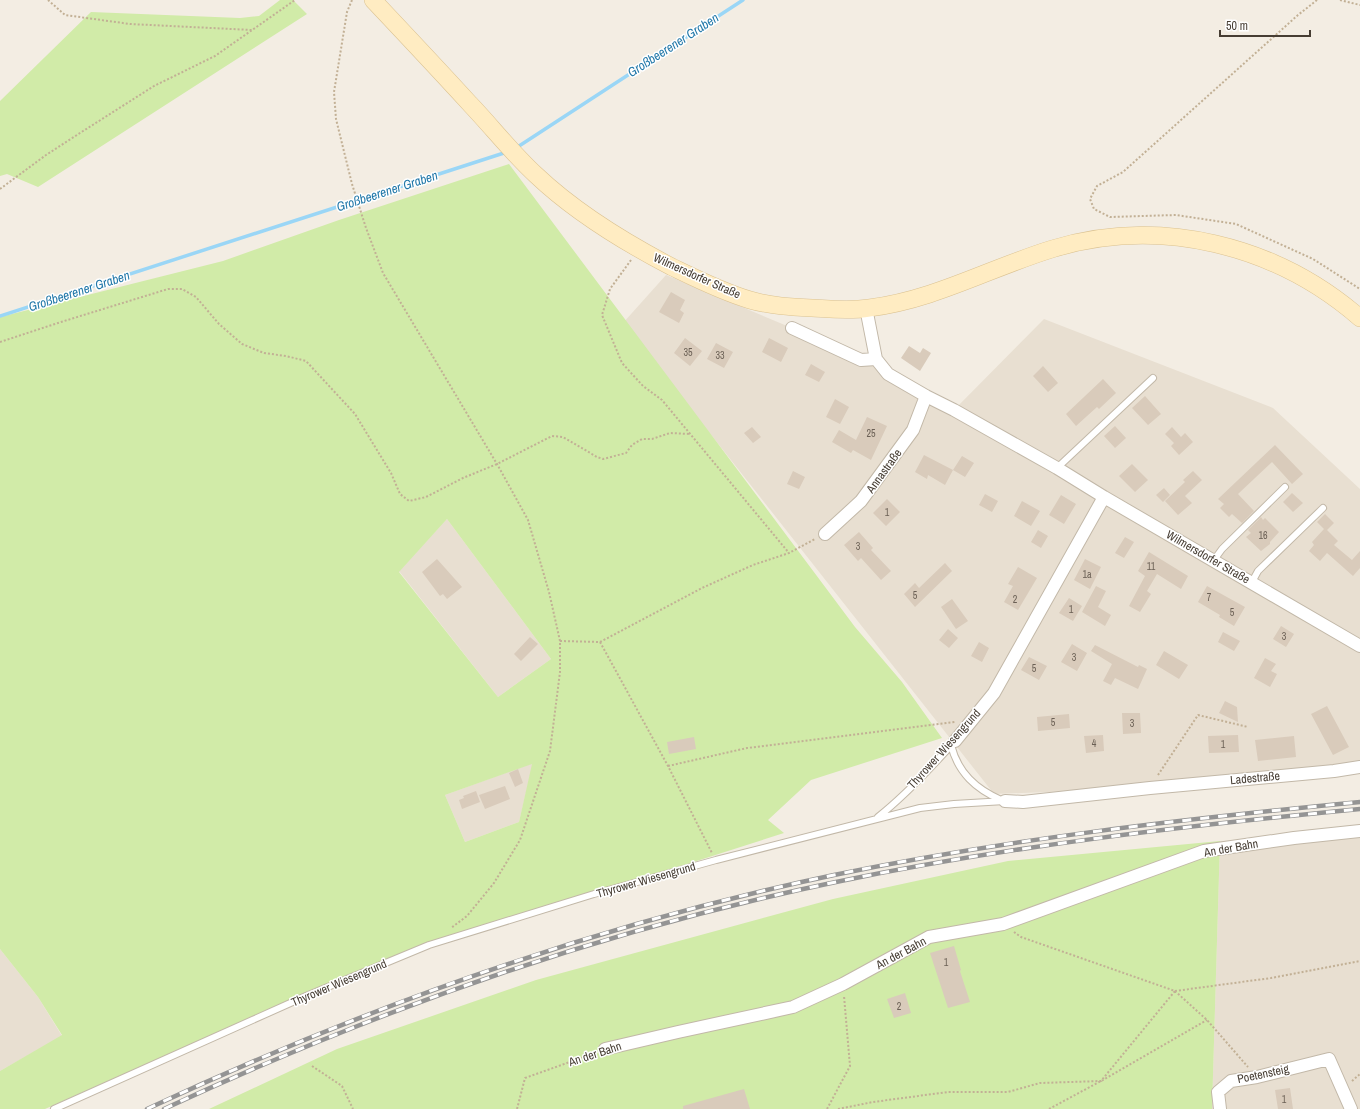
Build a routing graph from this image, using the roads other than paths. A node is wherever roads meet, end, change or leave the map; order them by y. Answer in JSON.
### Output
{"nodes":[{"id":1,"x":373,"y":0,"type":"edge"},
{"id":2,"x":866,"y":308,"type":"junction"},
{"id":3,"x":1360,"y":318,"type":"edge"},
{"id":4,"x":792,"y":328,"type":"dead end"},
{"id":5,"x":876,"y":358,"type":"junction"},
{"id":6,"x":1153,"y":378,"type":"dead end"},
{"id":7,"x":926,"y":396,"type":"junction"},
{"id":8,"x":1057,"y":468,"type":"junction"},
{"id":9,"x":1285,"y":487,"type":"dead end"},
{"id":10,"x":1104,"y":497,"type":"junction"},
{"id":11,"x":1323,"y":508,"type":"dead end"},
{"id":12,"x":825,"y":534,"type":"road end"},
{"id":13,"x":1214,"y":560,"type":"junction"},
{"id":14,"x":1252,"y":582,"type":"junction"},
{"id":15,"x":1360,"y":646,"type":"edge"},
{"id":16,"x":953,"y":743,"type":"junction"},
{"id":17,"x":1360,"y":767,"type":"edge"},
{"id":18,"x":1005,"y":801,"type":"junction"},
{"id":19,"x":875,"y":819,"type":"junction"},
{"id":20,"x":1360,"y":831,"type":"edge"},
{"id":21,"x":605,"y":1049,"type":"road end"},
{"id":22,"x":54,"y":1109,"type":"edge"},
{"id":23,"x":1220,"y":1109,"type":"edge"},
{"id":24,"x":1351,"y":1109,"type":"edge"}],
"edges":[{"from":1,"to":2,"type":"main road","name":"Wilmersdorfer Straße"},
{"from":2,"to":3,"type":"main road"},
{"from":2,"to":5,"type":"street","name":"Wilmersdorfer Straße"},
{"from":4,"to":5,"type":"street"},
{"from":5,"to":7,"type":"street","name":"Wilmersdorfer Straße"},
{"from":6,"to":8,"type":"lane"},
{"from":7,"to":8,"type":"street","name":"Wilmersdorfer Straße"},
{"from":7,"to":12,"type":"street","name":"Annastraße"},
{"from":8,"to":10,"type":"street","name":"Wilmersdorfer Straße"},
{"from":9,"to":13,"type":"lane"},
{"from":10,"to":13,"type":"street","name":"Wilmersdorfer Straße"},
{"from":10,"to":16,"type":"street","name":"Thyrower Wiesengrund"},
{"from":11,"to":14,"type":"lane"},
{"from":13,"to":14,"type":"street","name":"Wilmersdorfer Straße"},
{"from":14,"to":15,"type":"street","name":"Wilmersdorfer Straße"},
{"from":16,"to":18,"type":"lane"},
{"from":16,"to":19,"type":"lane","name":"Thyrower Wiesengrund"},
{"from":17,"to":18,"type":"street","name":"Ladestraße"},
{"from":18,"to":19,"type":"lane"},
{"from":19,"to":22,"type":"lane","name":"Thyrower Wiesengrund"},
{"from":20,"to":21,"type":"street","name":"An der Bahn"},
{"from":23,"to":24,"type":"street","name":"Poetensteig"}]}
